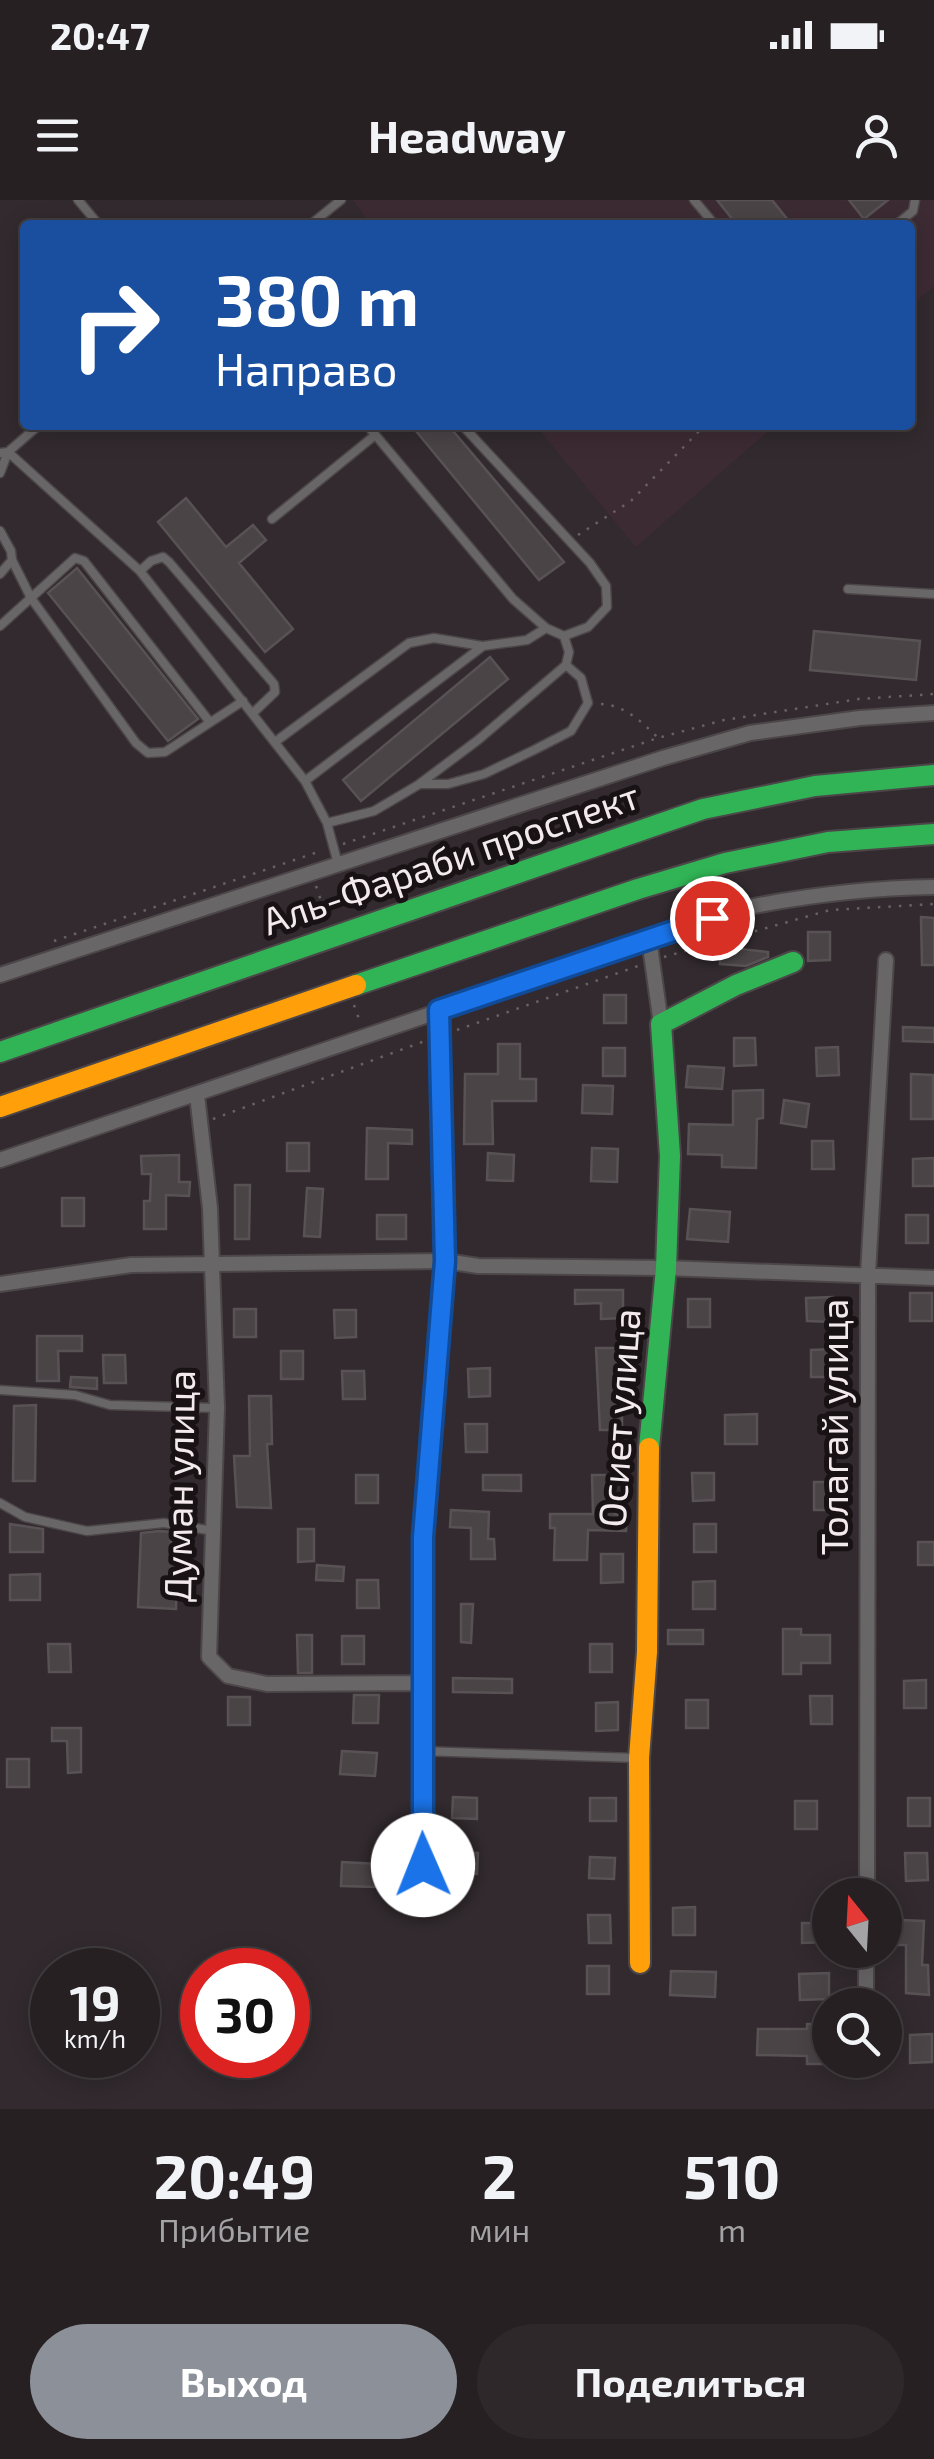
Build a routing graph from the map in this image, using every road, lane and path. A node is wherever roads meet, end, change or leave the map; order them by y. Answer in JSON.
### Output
{"nodes":[{"id":1,"x":78,"y":200,"type":"edge"},
{"id":2,"x":341,"y":200,"type":"edge"},
{"id":3,"x":694,"y":200,"type":"edge"},
{"id":4,"x":915,"y":200,"type":"edge"},
{"id":5,"x":94,"y":220,"type":"edge"},
{"id":6,"x":316,"y":220,"type":"edge"},
{"id":7,"x":711,"y":220,"type":"edge"},
{"id":8,"x":903,"y":220,"type":"edge"},
{"id":9,"x":33,"y":430,"type":"edge"},
{"id":10,"x":370,"y":430,"type":"edge"},
{"id":11,"x":467,"y":430,"type":"edge"},
{"id":12,"x":700,"y":430,"type":"edge"},
{"id":13,"x":374,"y":436,"type":"junction"},
{"id":14,"x":4,"y":453,"type":"edge"},
{"id":15,"x":0,"y":473,"type":"edge"},
{"id":16,"x":272,"y":519,"type":"dead end"},
{"id":17,"x":0,"y":531,"type":"edge"},
{"id":18,"x":569,"y":540,"type":"junction"},
{"id":19,"x":12,"y":560,"type":"junction"},
{"id":20,"x":140,"y":571,"type":"junction"},
{"id":21,"x":0,"y":574,"type":"edge"},
{"id":22,"x":848,"y":589,"type":"dead end"},
{"id":23,"x":934,"y":594,"type":"edge"},
{"id":24,"x":31,"y":598,"type":"junction"},
{"id":25,"x":0,"y":626,"type":"edge"},
{"id":26,"x":546,"y":628,"type":"junction"},
{"id":27,"x":564,"y":636,"type":"junction"},
{"id":28,"x":483,"y":646,"type":"junction"},
{"id":29,"x":566,"y":665,"type":"junction"},
{"id":30,"x":243,"y":700,"type":"junction"},
{"id":31,"x":588,"y":704,"type":"junction"},
{"id":32,"x":253,"y":713,"type":"junction"},
{"id":33,"x":934,"y":713,"type":"edge"},
{"id":34,"x":209,"y":721,"type":"junction"},
{"id":35,"x":658,"y":738,"type":"dead end"},
{"id":36,"x":275,"y":742,"type":"junction"},
{"id":37,"x":934,"y":776,"type":"edge"},
{"id":38,"x":305,"y":781,"type":"junction"},
{"id":39,"x":418,"y":784,"type":"junction"},
{"id":40,"x":327,"y":823,"type":"junction"},
{"id":41,"x":934,"y":834,"type":"edge"},
{"id":42,"x":338,"y":864,"type":"junction"},
{"id":43,"x":312,"y":873,"type":"junction"},
{"id":44,"x":934,"y":887,"type":"edge"},
{"id":45,"x":934,"y":904,"type":"edge"},
{"id":46,"x":333,"y":934,"type":"junction"},
{"id":47,"x":648,"y":939,"type":"junction"},
{"id":48,"x":886,"y":960,"type":"dead end"},
{"id":49,"x":652,"y":961,"type":"junction"},
{"id":50,"x":794,"y":962,"type":"dead end"},
{"id":51,"x":0,"y":975,"type":"edge"},
{"id":52,"x":439,"y":1010,"type":"junction"},
{"id":53,"x":661,"y":1024,"type":"junction"},
{"id":54,"x":440,"y":1036,"type":"junction"},
{"id":55,"x":0,"y":1052,"type":"edge"},
{"id":56,"x":196,"y":1095,"type":"junction"},
{"id":57,"x":0,"y":1108,"type":"edge"},
{"id":58,"x":202,"y":1124,"type":"junction"},
{"id":59,"x":0,"y":1160,"type":"edge"},
{"id":60,"x":445,"y":1261,"type":"junction"},
{"id":61,"x":210,"y":1265,"type":"junction"},
{"id":62,"x":666,"y":1268,"type":"junction"},
{"id":63,"x":868,"y":1274,"type":"junction"},
{"id":64,"x":934,"y":1278,"type":"edge"},
{"id":65,"x":0,"y":1284,"type":"edge"},
{"id":66,"x":0,"y":1390,"type":"edge"},
{"id":67,"x":217,"y":1408,"type":"junction"},
{"id":68,"x":0,"y":1503,"type":"edge"},
{"id":69,"x":214,"y":1531,"type":"junction"},
{"id":70,"x":422,"y":1683,"type":"junction"},
{"id":71,"x":421,"y":1751,"type":"junction"},
{"id":72,"x":639,"y":1758,"type":"junction"},
{"id":73,"x":866,"y":1878,"type":"edge"},
{"id":74,"x":424,"y":1903,"type":"dead end"},
{"id":75,"x":640,"y":1963,"type":"dead end"}],
"edges":[{"from":1,"to":5,"type":"lane"},
{"from":2,"to":6,"type":"lane"},
{"from":3,"to":7,"type":"lane"},
{"from":4,"to":8,"type":"lane"},
{"from":9,"to":14,"type":"lane"},
{"from":10,"to":13,"type":"lane"},
{"from":11,"to":18,"type":"lane"},
{"from":12,"to":18,"type":"path"},
{"from":13,"to":16,"type":"lane"},
{"from":13,"to":26,"type":"lane"},
{"from":14,"to":15,"type":"lane"},
{"from":14,"to":20,"type":"lane"},
{"from":17,"to":19,"type":"lane"},
{"from":18,"to":27,"type":"lane"},
{"from":19,"to":21,"type":"lane"},
{"from":19,"to":24,"type":"lane"},
{"from":20,"to":30,"type":"lane"},
{"from":20,"to":32,"type":"lane"},
{"from":22,"to":23,"type":"lane"},
{"from":24,"to":25,"type":"lane"},
{"from":24,"to":34,"type":"lane"},
{"from":24,"to":34,"type":"lane"},
{"from":26,"to":27,"type":"lane"},
{"from":26,"to":28,"type":"lane"},
{"from":27,"to":29,"type":"lane"},
{"from":28,"to":36,"type":"lane"},
{"from":28,"to":38,"type":"lane"},
{"from":29,"to":31,"type":"lane"},
{"from":29,"to":39,"type":"lane"},
{"from":30,"to":32,"type":"lane"},
{"from":30,"to":34,"type":"lane"},
{"from":31,"to":35,"type":"path"},
{"from":31,"to":39,"type":"lane"},
{"from":32,"to":36,"type":"lane"},
{"from":33,"to":42,"type":"street"},
{"from":36,"to":38,"type":"lane"},
{"from":37,"to":46,"type":"street","name":"Аль-Фараби проспект"},
{"from":38,"to":40,"type":"lane"},
{"from":39,"to":40,"type":"lane"},
{"from":40,"to":42,"type":"lane"},
{"from":41,"to":57,"type":"street"},
{"from":42,"to":43,"type":"street"},
{"from":43,"to":46,"type":"path"},
{"from":43,"to":51,"type":"street"},
{"from":44,"to":47,"type":"street"},
{"from":45,"to":49,"type":"path"},
{"from":46,"to":55,"type":"street","name":"Аль-Фараби проспект"},
{"from":47,"to":49,"type":"street"},
{"from":47,"to":52,"type":"street"},
{"from":48,"to":63,"type":"street","name":"Толагай улица"},
{"from":49,"to":53,"type":"street"},
{"from":49,"to":54,"type":"path"},
{"from":50,"to":53,"type":"street"},
{"from":52,"to":54,"type":"street"},
{"from":52,"to":56,"type":"street"},
{"from":53,"to":62,"type":"street","name":"Осиет улица"},
{"from":54,"to":58,"type":"path"},
{"from":54,"to":60,"type":"street"},
{"from":56,"to":58,"type":"street","name":"Думан улица"},
{"from":56,"to":59,"type":"street"},
{"from":58,"to":61,"type":"street","name":"Думан улица"},
{"from":60,"to":61,"type":"street"},
{"from":60,"to":62,"type":"street"},
{"from":60,"to":70,"type":"street"},
{"from":61,"to":65,"type":"street"},
{"from":61,"to":67,"type":"street","name":"Думан улица"},
{"from":62,"to":63,"type":"street"},
{"from":62,"to":72,"type":"street","name":"Осиет улица"},
{"from":63,"to":64,"type":"street"},
{"from":63,"to":73,"type":"street","name":"Толагай улица"},
{"from":66,"to":67,"type":"lane"},
{"from":67,"to":69,"type":"street","name":"Думан улица"},
{"from":68,"to":69,"type":"lane"},
{"from":69,"to":70,"type":"street","name":"Думан улица"},
{"from":70,"to":71,"type":"street"},
{"from":71,"to":72,"type":"lane"},
{"from":71,"to":74,"type":"street"},
{"from":72,"to":75,"type":"street","name":"Осиет улица"}]}
